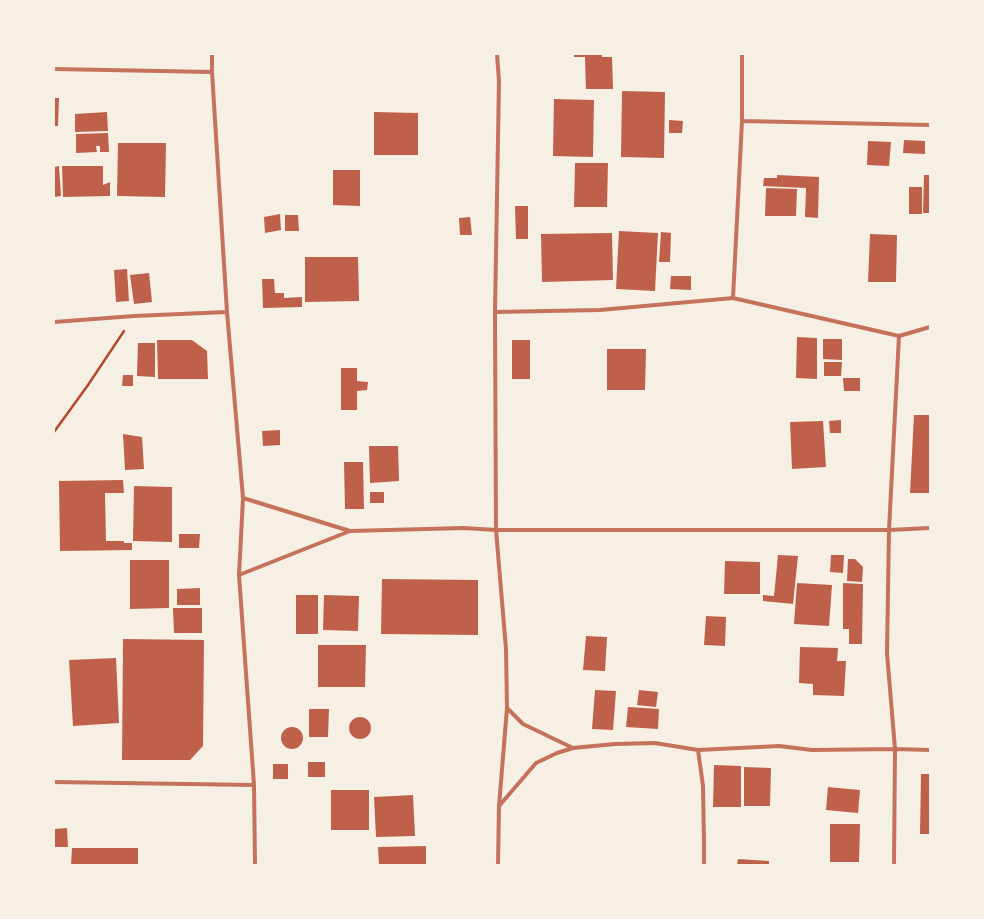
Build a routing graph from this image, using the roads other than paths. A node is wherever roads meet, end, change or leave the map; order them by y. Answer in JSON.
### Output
{"nodes":[{"id":1,"x":212,"y":54,"type":"edge"},
{"id":2,"x":497,"y":54,"type":"edge"},
{"id":3,"x":742,"y":54,"type":"edge"},
{"id":4,"x":54,"y":69,"type":"edge"},
{"id":5,"x":212,"y":72,"type":"junction"},
{"id":6,"x":742,"y":121,"type":"junction"},
{"id":7,"x":930,"y":124,"type":"edge"},
{"id":8,"x":734,"y":298,"type":"junction"},
{"id":9,"x":226,"y":312,"type":"junction"},
{"id":10,"x":495,"y":312,"type":"junction"},
{"id":11,"x":54,"y":322,"type":"edge"},
{"id":12,"x":930,"y":327,"type":"edge"},
{"id":13,"x":900,"y":336,"type":"junction"},
{"id":14,"x":243,"y":498,"type":"junction"},
{"id":15,"x":930,"y":528,"type":"edge"},
{"id":16,"x":496,"y":530,"type":"junction"},
{"id":17,"x":889,"y":530,"type":"junction"},
{"id":18,"x":350,"y":531,"type":"junction"},
{"id":19,"x":239,"y":574,"type":"junction"},
{"id":20,"x":508,"y":708,"type":"junction"},
{"id":21,"x":573,"y":748,"type":"junction"},
{"id":22,"x":895,"y":749,"type":"junction"},
{"id":23,"x":698,"y":750,"type":"junction"},
{"id":24,"x":930,"y":750,"type":"edge"},
{"id":25,"x":54,"y":782,"type":"edge"},
{"id":26,"x":254,"y":785,"type":"junction"},
{"id":27,"x":499,"y":806,"type":"junction"},
{"id":28,"x":255,"y":865,"type":"edge"},
{"id":29,"x":498,"y":865,"type":"edge"},
{"id":30,"x":704,"y":865,"type":"edge"},
{"id":31,"x":894,"y":865,"type":"edge"}],
"edges":[{"from":1,"to":5,"type":"street"},
{"from":2,"to":10,"type":"street"},
{"from":3,"to":6,"type":"street"},
{"from":4,"to":5,"type":"street"},
{"from":5,"to":9,"type":"street"},
{"from":6,"to":7,"type":"street"},
{"from":6,"to":8,"type":"street"},
{"from":8,"to":10,"type":"street"},
{"from":8,"to":13,"type":"street"},
{"from":9,"to":11,"type":"street"},
{"from":9,"to":14,"type":"street"},
{"from":10,"to":16,"type":"street"},
{"from":12,"to":13,"type":"street"},
{"from":13,"to":17,"type":"street"},
{"from":14,"to":18,"type":"street"},
{"from":14,"to":19,"type":"street"},
{"from":15,"to":17,"type":"street"},
{"from":16,"to":17,"type":"street"},
{"from":16,"to":18,"type":"street"},
{"from":16,"to":20,"type":"street"},
{"from":17,"to":22,"type":"street"},
{"from":18,"to":19,"type":"street"},
{"from":19,"to":26,"type":"street"},
{"from":20,"to":21,"type":"street"},
{"from":20,"to":27,"type":"street"},
{"from":21,"to":23,"type":"street"},
{"from":21,"to":27,"type":"street"},
{"from":22,"to":23,"type":"street"},
{"from":22,"to":24,"type":"street"},
{"from":22,"to":31,"type":"street"},
{"from":23,"to":30,"type":"street"},
{"from":25,"to":26,"type":"street"},
{"from":26,"to":28,"type":"street"},
{"from":27,"to":29,"type":"street"}]}
